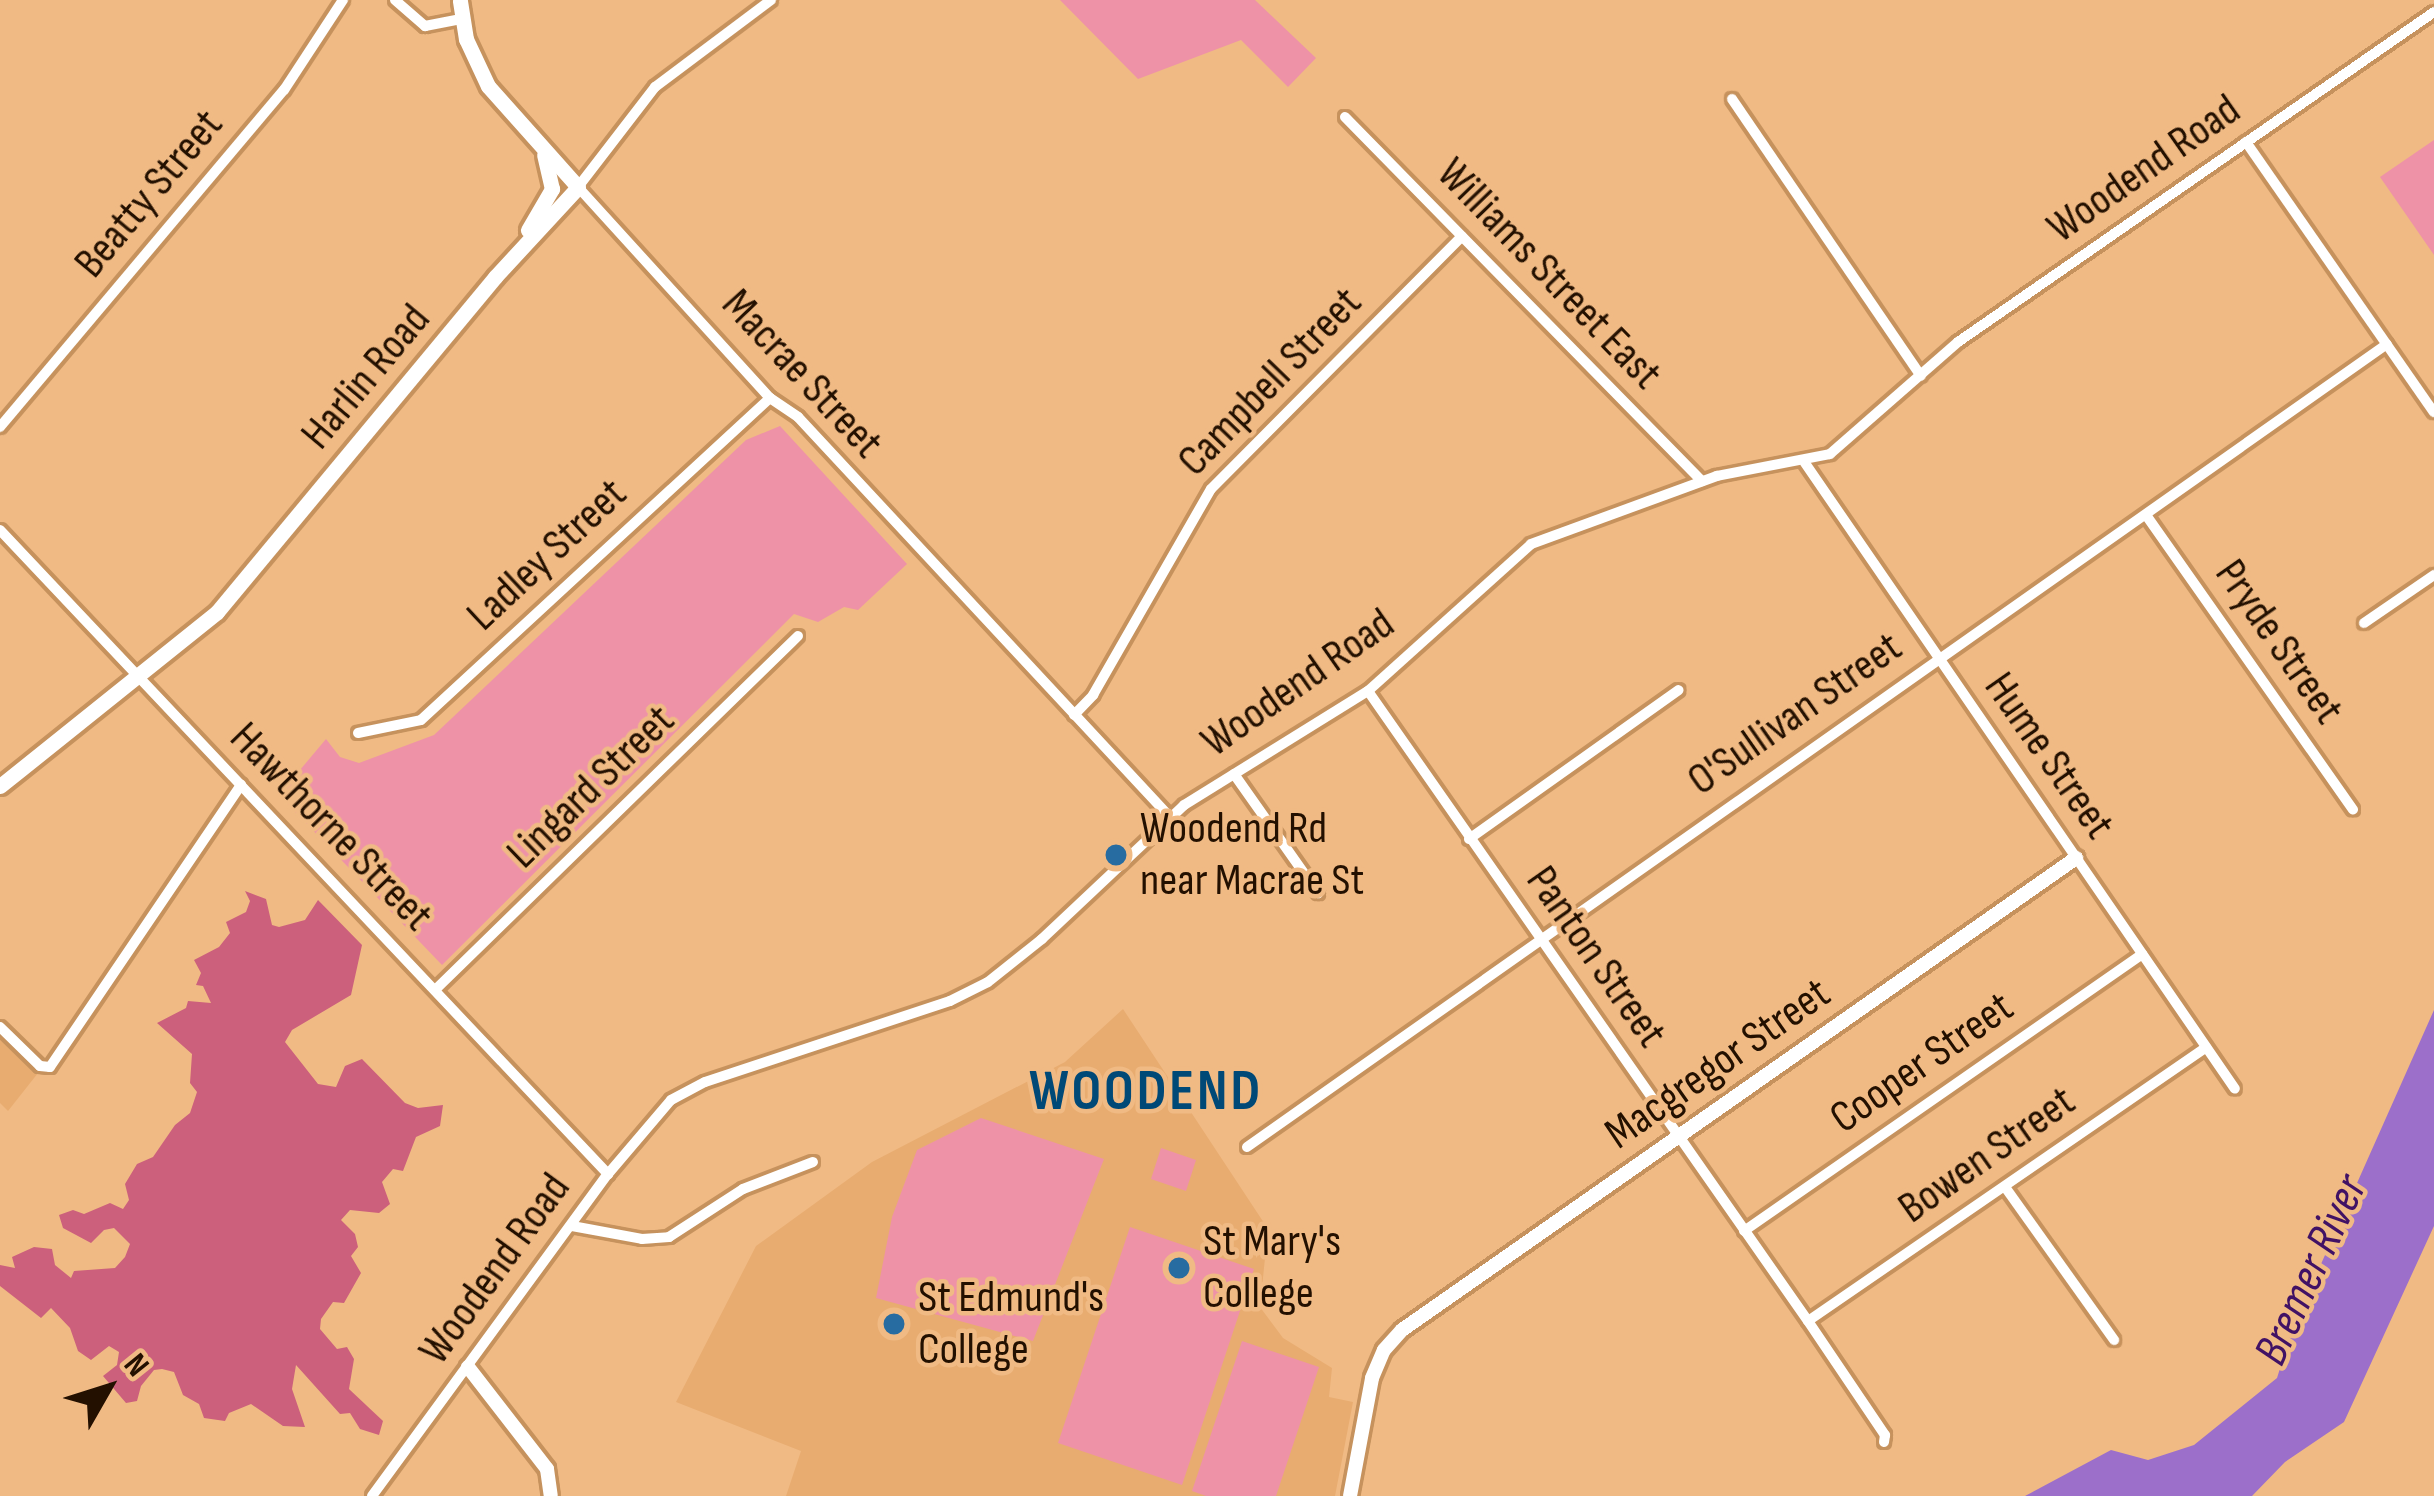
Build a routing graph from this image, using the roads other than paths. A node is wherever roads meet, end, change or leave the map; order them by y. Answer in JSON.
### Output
{"nodes":[{"id":1,"x":343,"y":0,"type":"edge"},
{"id":2,"x":395,"y":0,"type":"edge"},
{"id":3,"x":460,"y":0,"type":"edge"},
{"id":4,"x":771,"y":0,"type":"edge"},
{"id":5,"x":2434,"y":11,"type":"edge"},
{"id":6,"x":462,"y":20,"type":"junction"},
{"id":7,"x":1732,"y":99,"type":"dead end"},
{"id":8,"x":1346,"y":117,"type":"dead end"},
{"id":9,"x":2246,"y":142,"type":"junction"},
{"id":10,"x":541,"y":147,"type":"junction"},
{"id":11,"x":578,"y":187,"type":"junction"},
{"id":12,"x":1462,"y":236,"type":"junction"},
{"id":13,"x":495,"y":277,"type":"junction"},
{"id":14,"x":2387,"y":344,"type":"junction"},
{"id":15,"x":1921,"y":376,"type":"junction"},
{"id":16,"x":770,"y":398,"type":"junction"},
{"id":17,"x":2434,"y":412,"type":"edge"},
{"id":18,"x":0,"y":427,"type":"edge"},
{"id":19,"x":1804,"y":463,"type":"junction"},
{"id":20,"x":1702,"y":481,"type":"junction"},
{"id":21,"x":2146,"y":515,"type":"junction"},
{"id":22,"x":0,"y":530,"type":"edge"},
{"id":23,"x":2434,"y":575,"type":"edge"},
{"id":24,"x":2364,"y":623,"type":"dead end"},
{"id":25,"x":798,"y":636,"type":"dead end"},
{"id":26,"x":1938,"y":658,"type":"junction"},
{"id":27,"x":140,"y":679,"type":"junction"},
{"id":28,"x":1678,"y":690,"type":"dead end"},
{"id":29,"x":1368,"y":691,"type":"junction"},
{"id":30,"x":1074,"y":715,"type":"junction"},
{"id":31,"x":358,"y":734,"type":"dead end"},
{"id":32,"x":1234,"y":774,"type":"junction"},
{"id":33,"x":241,"y":785,"type":"junction"},
{"id":34,"x":0,"y":786,"type":"edge"},
{"id":35,"x":2353,"y":810,"type":"dead end"},
{"id":36,"x":1170,"y":818,"type":"junction"},
{"id":37,"x":1469,"y":839,"type":"junction"},
{"id":38,"x":2076,"y":858,"type":"junction"},
{"id":39,"x":1318,"y":893,"type":"dead end"},
{"id":40,"x":1540,"y":940,"type":"junction"},
{"id":41,"x":2142,"y":954,"type":"junction"},
{"id":42,"x":435,"y":990,"type":"junction"},
{"id":43,"x":0,"y":1027,"type":"edge"},
{"id":44,"x":2206,"y":1047,"type":"junction"},
{"id":45,"x":2235,"y":1089,"type":"dead end"},
{"id":46,"x":1678,"y":1137,"type":"junction"},
{"id":47,"x":1247,"y":1147,"type":"dead end"},
{"id":48,"x":813,"y":1162,"type":"dead end"},
{"id":49,"x":608,"y":1174,"type":"junction"},
{"id":50,"x":2005,"y":1187,"type":"junction"},
{"id":51,"x":572,"y":1226,"type":"junction"},
{"id":52,"x":1744,"y":1231,"type":"junction"},
{"id":53,"x":1808,"y":1322,"type":"junction"},
{"id":54,"x":2114,"y":1340,"type":"dead end"},
{"id":55,"x":468,"y":1367,"type":"junction"},
{"id":56,"x":1884,"y":1442,"type":"dead end"},
{"id":57,"x":372,"y":1496,"type":"edge"},
{"id":58,"x":551,"y":1496,"type":"edge"},
{"id":59,"x":1351,"y":1496,"type":"edge"}],
"edges":[{"from":1,"to":18,"type":"street","name":"Beatty Street"},
{"from":2,"to":6,"type":"street"},
{"from":3,"to":6,"type":"main road","name":"Macrae Street"},
{"from":4,"to":11,"type":"street","name":"Harlin Road"},
{"from":5,"to":9,"type":"street","name":"Woodend Road"},
{"from":6,"to":10,"type":"main road","name":"Macrae Street"},
{"from":7,"to":15,"type":"street"},
{"from":8,"to":12,"type":"street","name":"Williams Street East"},
{"from":9,"to":14,"type":"street"},
{"from":9,"to":15,"type":"street","name":"Woodend Road"},
{"from":10,"to":11,"type":"main road","name":"Macrae Street"},
{"from":10,"to":13,"type":"main road"},
{"from":11,"to":13,"type":"main road","name":"Harlin Road"},
{"from":11,"to":16,"type":"street","name":"Macrae Street"},
{"from":12,"to":20,"type":"street","name":"Williams Street East"},
{"from":12,"to":30,"type":"street","name":"Campbell Street"},
{"from":13,"to":27,"type":"main road","name":"Harlin Road"},
{"from":14,"to":17,"type":"street"},
{"from":14,"to":21,"type":"street","name":"O'Sullivan Street"},
{"from":15,"to":19,"type":"street","name":"Woodend Road"},
{"from":16,"to":30,"type":"street","name":"Macrae Street"},
{"from":16,"to":31,"type":"street","name":"Ladley Street"},
{"from":19,"to":20,"type":"street","name":"Woodend Road"},
{"from":19,"to":26,"type":"street","name":"Hume Street"},
{"from":20,"to":29,"type":"street","name":"Woodend Road"},
{"from":21,"to":26,"type":"street","name":"O'Sullivan Street"},
{"from":21,"to":35,"type":"street","name":"Pryde Street"},
{"from":22,"to":27,"type":"street","name":"Hawthorne Street"},
{"from":23,"to":24,"type":"street"},
{"from":25,"to":42,"type":"street","name":"Lingard Street"},
{"from":26,"to":38,"type":"street","name":"Hume Street"},
{"from":26,"to":40,"type":"street","name":"O'Sullivan Street"},
{"from":27,"to":33,"type":"street","name":"Hawthorne Street"},
{"from":27,"to":34,"type":"main road","name":"Harlin Road"},
{"from":28,"to":37,"type":"street"},
{"from":29,"to":32,"type":"street","name":"Woodend Road"},
{"from":29,"to":37,"type":"street","name":"Panton Street"},
{"from":30,"to":36,"type":"street","name":"Macrae Street"},
{"from":32,"to":36,"type":"street","name":"Woodend Road"},
{"from":32,"to":39,"type":"street"},
{"from":33,"to":42,"type":"street","name":"Hawthorne Street"},
{"from":33,"to":43,"type":"street"},
{"from":36,"to":49,"type":"street","name":"Woodend Road"},
{"from":37,"to":40,"type":"street","name":"Panton Street"},
{"from":38,"to":41,"type":"street","name":"Hume Street"},
{"from":38,"to":46,"type":"street","name":"Macgregor Street"},
{"from":40,"to":46,"type":"street","name":"Panton Street"},
{"from":40,"to":47,"type":"street","name":"O'Sullivan Street"},
{"from":41,"to":44,"type":"street","name":"Hume Street"},
{"from":41,"to":52,"type":"street","name":"Cooper Street"},
{"from":42,"to":49,"type":"street","name":"Hawthorne Street"},
{"from":44,"to":45,"type":"street","name":"Hume Street"},
{"from":44,"to":50,"type":"street","name":"Bowen Street"},
{"from":46,"to":52,"type":"street","name":"Panton Street"},
{"from":46,"to":59,"type":"street","name":"Macgregor Street"},
{"from":48,"to":51,"type":"street"},
{"from":49,"to":51,"type":"street","name":"Woodend Road"},
{"from":50,"to":53,"type":"street","name":"Bowen Street"},
{"from":50,"to":54,"type":"street"},
{"from":51,"to":55,"type":"street","name":"Woodend Road"},
{"from":52,"to":53,"type":"street","name":"Panton Street"},
{"from":53,"to":56,"type":"street","name":"Panton Street"},
{"from":55,"to":57,"type":"street","name":"Woodend Road"},
{"from":55,"to":58,"type":"street"}]}
